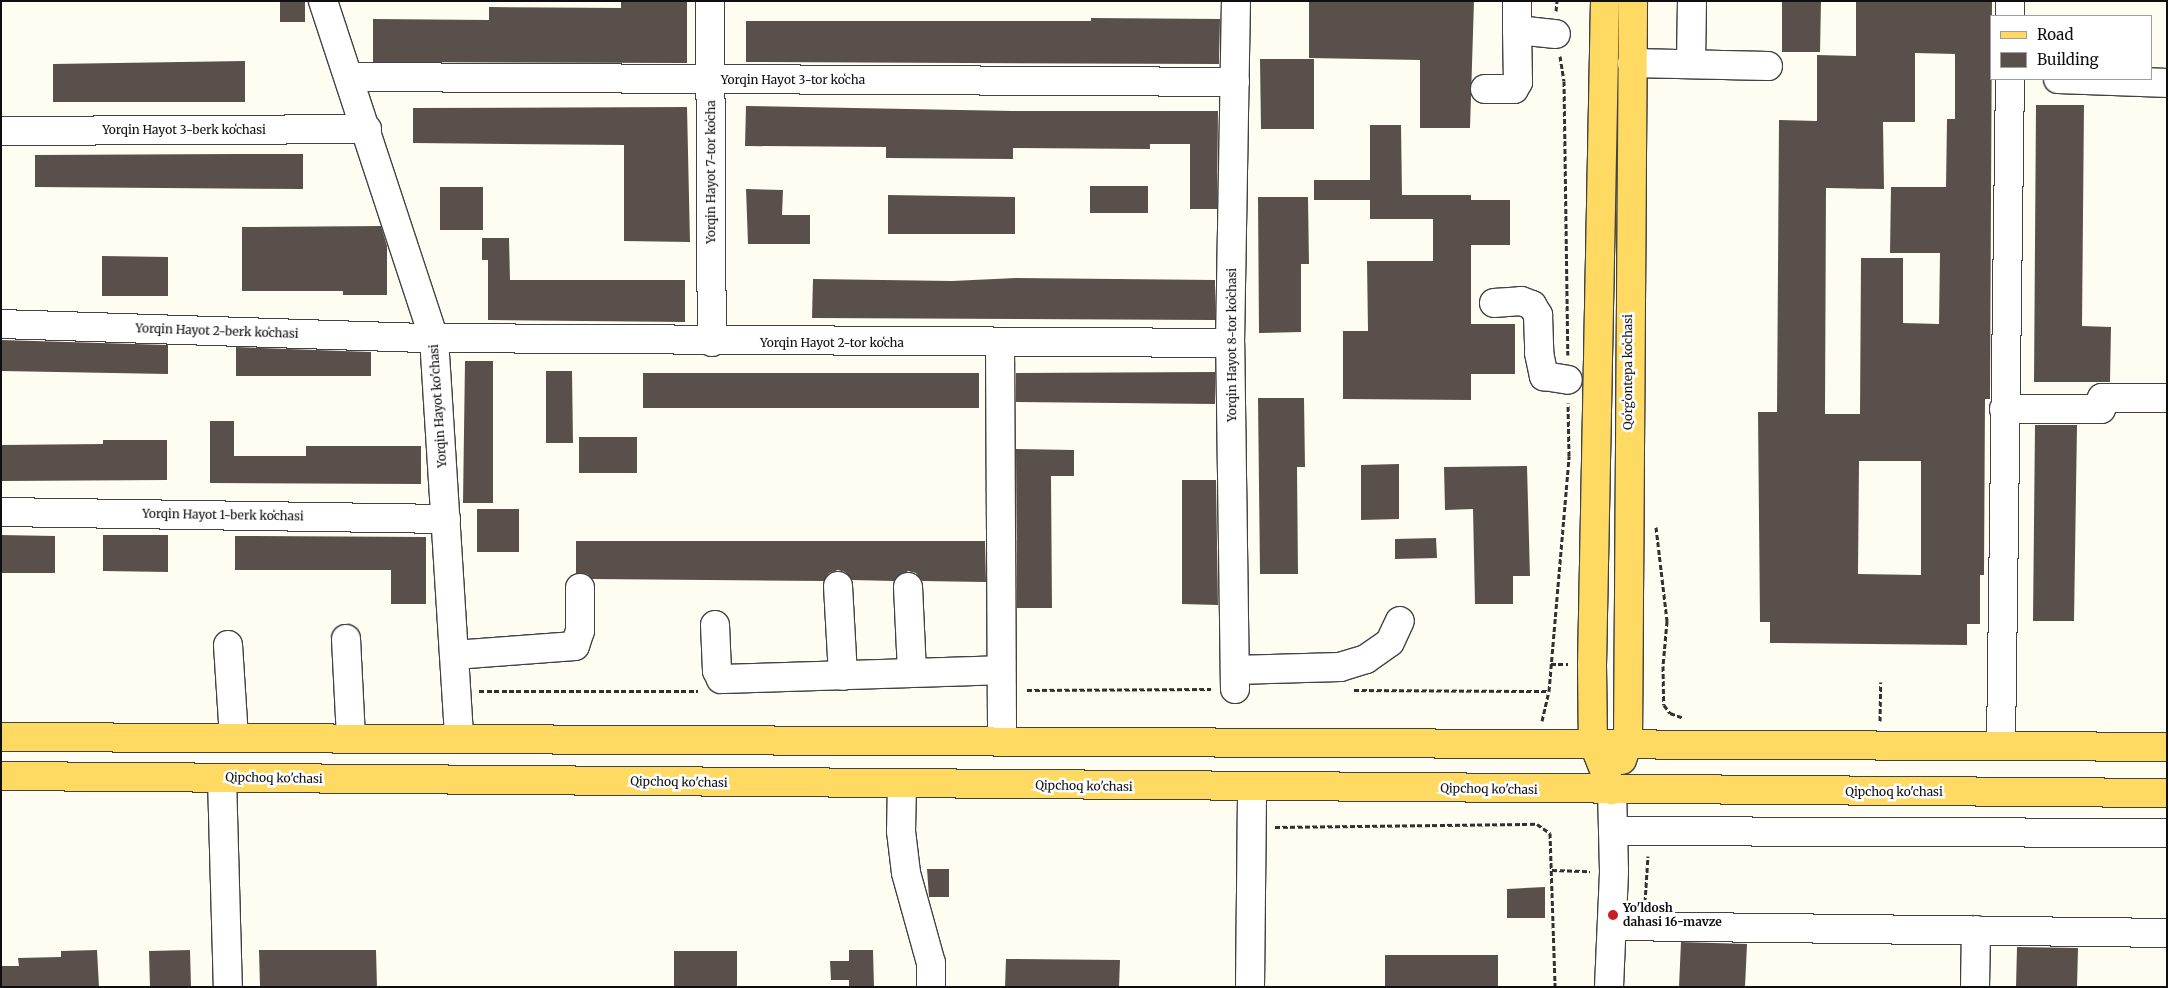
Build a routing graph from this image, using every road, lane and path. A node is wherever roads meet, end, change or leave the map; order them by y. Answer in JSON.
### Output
{"nodes":[{"id":1,"x":323,"y":1,"type":"edge"},
{"id":2,"x":710,"y":1,"type":"edge"},
{"id":3,"x":1236,"y":1,"type":"edge"},
{"id":4,"x":1517,"y":1,"type":"edge"},
{"id":5,"x":1605,"y":1,"type":"edge"},
{"id":6,"x":1633,"y":1,"type":"edge"},
{"id":7,"x":1692,"y":1,"type":"edge"},
{"id":8,"x":2010,"y":1,"type":"edge"},
{"id":9,"x":2010,"y":15,"type":"edge"},
{"id":10,"x":1518,"y":30,"type":"junction"},
{"id":11,"x":1556,"y":34,"type":"dead end"},
{"id":12,"x":1632,"y":62,"type":"junction"},
{"id":13,"x":1691,"y":64,"type":"junction"},
{"id":14,"x":1768,"y":66,"type":"dead end"},
{"id":15,"x":351,"y":77,"type":"junction"},
{"id":16,"x":710,"y":79,"type":"junction"},
{"id":17,"x":2010,"y":80,"type":"edge"},
{"id":18,"x":2085,"y":80,"type":"edge"},
{"id":19,"x":1235,"y":82,"type":"junction"},
{"id":20,"x":2167,"y":83,"type":"edge"},
{"id":21,"x":1486,"y":89,"type":"dead end"},
{"id":22,"x":367,"y":130,"type":"junction"},
{"id":23,"x":1,"y":131,"type":"edge"},
{"id":24,"x":1494,"y":303,"type":"dead end"},
{"id":25,"x":1,"y":324,"type":"edge"},
{"id":26,"x":434,"y":338,"type":"junction"},
{"id":27,"x":712,"y":342,"type":"junction"},
{"id":28,"x":1000,"y":343,"type":"junction"},
{"id":29,"x":1230,"y":343,"type":"junction"},
{"id":30,"x":1568,"y":380,"type":"dead end"},
{"id":31,"x":2167,"y":398,"type":"edge"},
{"id":32,"x":2004,"y":409,"type":"junction"},
{"id":33,"x":1,"y":512,"type":"edge"},
{"id":34,"x":446,"y":519,"type":"junction"},
{"id":35,"x":1656,"y":523,"type":"dead end"},
{"id":36,"x":838,"y":586,"type":"dead end"},
{"id":37,"x":908,"y":587,"type":"dead end"},
{"id":38,"x":580,"y":588,"type":"dead end"},
{"id":39,"x":1400,"y":621,"type":"dead end"},
{"id":40,"x":715,"y":625,"type":"dead end"},
{"id":41,"x":346,"y":640,"type":"dead end"},
{"id":42,"x":228,"y":645,"type":"dead end"},
{"id":43,"x":454,"y":655,"type":"junction"},
{"id":44,"x":1551,"y":664,"type":"dead end"},
{"id":45,"x":1574,"y":664,"type":"dead end"},
{"id":46,"x":1002,"y":670,"type":"junction"},
{"id":47,"x":912,"y":673,"type":"junction"},
{"id":48,"x":843,"y":676,"type":"junction"},
{"id":49,"x":1881,"y":682,"type":"dead end"},
{"id":50,"x":1692,"y":720,"type":"dead end"},
{"id":51,"x":1870,"y":721,"type":"dead end"},
{"id":52,"x":1880,"y":722,"type":"junction"},
{"id":53,"x":1889,"y":722,"type":"dead end"},
{"id":54,"x":1,"y":737,"type":"edge"},
{"id":55,"x":145,"y":737,"type":"junction"},
{"id":56,"x":234,"y":738,"type":"junction"},
{"id":57,"x":351,"y":738,"type":"junction"},
{"id":58,"x":459,"y":738,"type":"junction"},
{"id":59,"x":1002,"y":740,"type":"junction"},
{"id":60,"x":1593,"y":742,"type":"junction"},
{"id":61,"x":1628,"y":743,"type":"junction"},
{"id":62,"x":2001,"y":746,"type":"junction"},
{"id":63,"x":2167,"y":747,"type":"edge"},
{"id":64,"x":1,"y":776,"type":"edge"},
{"id":65,"x":146,"y":777,"type":"junction"},
{"id":66,"x":222,"y":778,"type":"junction"},
{"id":67,"x":902,"y":784,"type":"junction"},
{"id":68,"x":1252,"y":787,"type":"junction"},
{"id":69,"x":1612,"y":790,"type":"junction"},
{"id":70,"x":2167,"y":793,"type":"edge"},
{"id":71,"x":1537,"y":817,"type":"dead end"},
{"id":72,"x":1537,"y":824,"type":"junction"},
{"id":73,"x":1252,"y":827,"type":"junction"},
{"id":74,"x":1613,"y":831,"type":"junction"},
{"id":75,"x":1668,"y":831,"type":"junction"},
{"id":76,"x":2167,"y":832,"type":"edge"},
{"id":77,"x":1552,"y":870,"type":"junction"},
{"id":78,"x":1587,"y":871,"type":"dead end"},
{"id":79,"x":1640,"y":872,"type":"dead end"},
{"id":80,"x":1646,"y":872,"type":"junction"},
{"id":81,"x":1613,"y":926,"type":"junction"},
{"id":82,"x":1644,"y":927,"type":"junction"},
{"id":83,"x":1976,"y":930,"type":"junction"},
{"id":84,"x":2167,"y":933,"type":"edge"},
{"id":85,"x":228,"y":987,"type":"edge"},
{"id":86,"x":931,"y":987,"type":"edge"},
{"id":87,"x":1250,"y":987,"type":"edge"},
{"id":88,"x":1555,"y":987,"type":"edge"},
{"id":89,"x":1609,"y":987,"type":"edge"},
{"id":90,"x":1975,"y":987,"type":"edge"}],
"edges":[{"from":1,"to":15,"type":"street","name":"Yorqin Hayot ko'chasi"},
{"from":2,"to":16,"type":"street","name":"Yorqin Hayot 7-tor koʻcha"},
{"from":3,"to":19,"type":"street","name":"Yorqin Hayot 8-tor koʻchasi"},
{"from":4,"to":10,"type":"street"},
{"from":5,"to":60,"type":"main road"},
{"from":6,"to":12,"type":"main road","name":"Qoʻrgʻontepa koʻchasi"},
{"from":7,"to":13,"type":"street"},
{"from":8,"to":9,"type":"street"},
{"from":10,"to":11,"type":"street"},
{"from":10,"to":21,"type":"street"},
{"from":12,"to":13,"type":"street"},
{"from":12,"to":61,"type":"main road","name":"Qoʻrgʻontepa koʻchasi"},
{"from":13,"to":14,"type":"street"},
{"from":15,"to":16,"type":"street","name":"Yorqin Hayot 3-tor koʻcha"},
{"from":15,"to":22,"type":"street","name":"Yorqin Hayot ko'chasi"},
{"from":16,"to":19,"type":"street","name":"Yorqin Hayot 3-tor koʻcha"},
{"from":16,"to":27,"type":"street","name":"Yorqin Hayot 7-tor koʻcha"},
{"from":17,"to":32,"type":"street"},
{"from":18,"to":20,"type":"street"},
{"from":19,"to":29,"type":"street","name":"Yorqin Hayot 8-tor koʻchasi"},
{"from":22,"to":23,"type":"street","name":"Yorqin Hayot 3-berk koʻchasi"},
{"from":22,"to":26,"type":"street","name":"Yorqin Hayot ko'chasi"},
{"from":24,"to":30,"type":"street"},
{"from":25,"to":26,"type":"street","name":"Yorqin Hayot 2-berk koʻchasi"},
{"from":26,"to":27,"type":"street","name":"Yorqin Hayot 2-tor koʻcha"},
{"from":26,"to":34,"type":"street","name":"Yorqin Hayot ko'chasi"},
{"from":27,"to":28,"type":"street","name":"Yorqin Hayot 2-tor koʻcha"},
{"from":28,"to":29,"type":"street","name":"Yorqin Hayot 2-tor koʻcha"},
{"from":28,"to":46,"type":"street"},
{"from":29,"to":39,"type":"street","name":"Yorqin Hayot 8-tor koʻchasi"},
{"from":31,"to":32,"type":"street"},
{"from":32,"to":62,"type":"street"},
{"from":33,"to":34,"type":"street","name":"Yorqin Hayot 1-berk koʻchasi"},
{"from":34,"to":43,"type":"street","name":"Yorqin Hayot ko'chasi"},
{"from":35,"to":50,"type":"path"},
{"from":36,"to":48,"type":"street"},
{"from":37,"to":47,"type":"street"},
{"from":38,"to":43,"type":"street"},
{"from":40,"to":48,"type":"street"},
{"from":41,"to":57,"type":"street"},
{"from":42,"to":56,"type":"street"},
{"from":43,"to":58,"type":"street","name":"Yorqin Hayot ko'chasi"},
{"from":44,"to":45,"type":"path"},
{"from":46,"to":47,"type":"street"},
{"from":46,"to":59,"type":"street"},
{"from":47,"to":48,"type":"street"},
{"from":49,"to":52,"type":"path"},
{"from":51,"to":52,"type":"path"},
{"from":52,"to":53,"type":"path"},
{"from":54,"to":55,"type":"main road"},
{"from":55,"to":56,"type":"main road"},
{"from":55,"to":65,"type":"main road"},
{"from":56,"to":57,"type":"main road"},
{"from":57,"to":58,"type":"main road"},
{"from":58,"to":59,"type":"main road"},
{"from":59,"to":60,"type":"main road"},
{"from":60,"to":61,"type":"main road"},
{"from":60,"to":69,"type":"main road"},
{"from":61,"to":62,"type":"main road"},
{"from":61,"to":69,"type":"main road","name":"Qoʻrgʻontepa koʻchasi"},
{"from":62,"to":63,"type":"main road"},
{"from":64,"to":65,"type":"main road","name":"Qipchoq ko'chasi"},
{"from":65,"to":66,"type":"main road","name":"Qipchoq ko'chasi"},
{"from":66,"to":67,"type":"main road","name":"Qipchoq ko'chasi"},
{"from":66,"to":85,"type":"street"},
{"from":67,"to":68,"type":"main road","name":"Qipchoq ko'chasi"},
{"from":67,"to":86,"type":"street"},
{"from":68,"to":69,"type":"main road","name":"Qipchoq ko'chasi"},
{"from":68,"to":73,"type":"street"},
{"from":69,"to":70,"type":"main road","name":"Qipchoq ko'chasi"},
{"from":69,"to":74,"type":"street"},
{"from":71,"to":72,"type":"path"},
{"from":72,"to":73,"type":"path"},
{"from":72,"to":77,"type":"path"},
{"from":73,"to":87,"type":"street"},
{"from":74,"to":75,"type":"street"},
{"from":74,"to":81,"type":"street"},
{"from":75,"to":76,"type":"street"},
{"from":75,"to":80,"type":"path"},
{"from":77,"to":78,"type":"path"},
{"from":77,"to":88,"type":"path"},
{"from":79,"to":80,"type":"path"},
{"from":80,"to":82,"type":"path"},
{"from":81,"to":82,"type":"street"},
{"from":81,"to":89,"type":"street"},
{"from":82,"to":83,"type":"street"},
{"from":83,"to":84,"type":"street"},
{"from":83,"to":90,"type":"street"}]}
